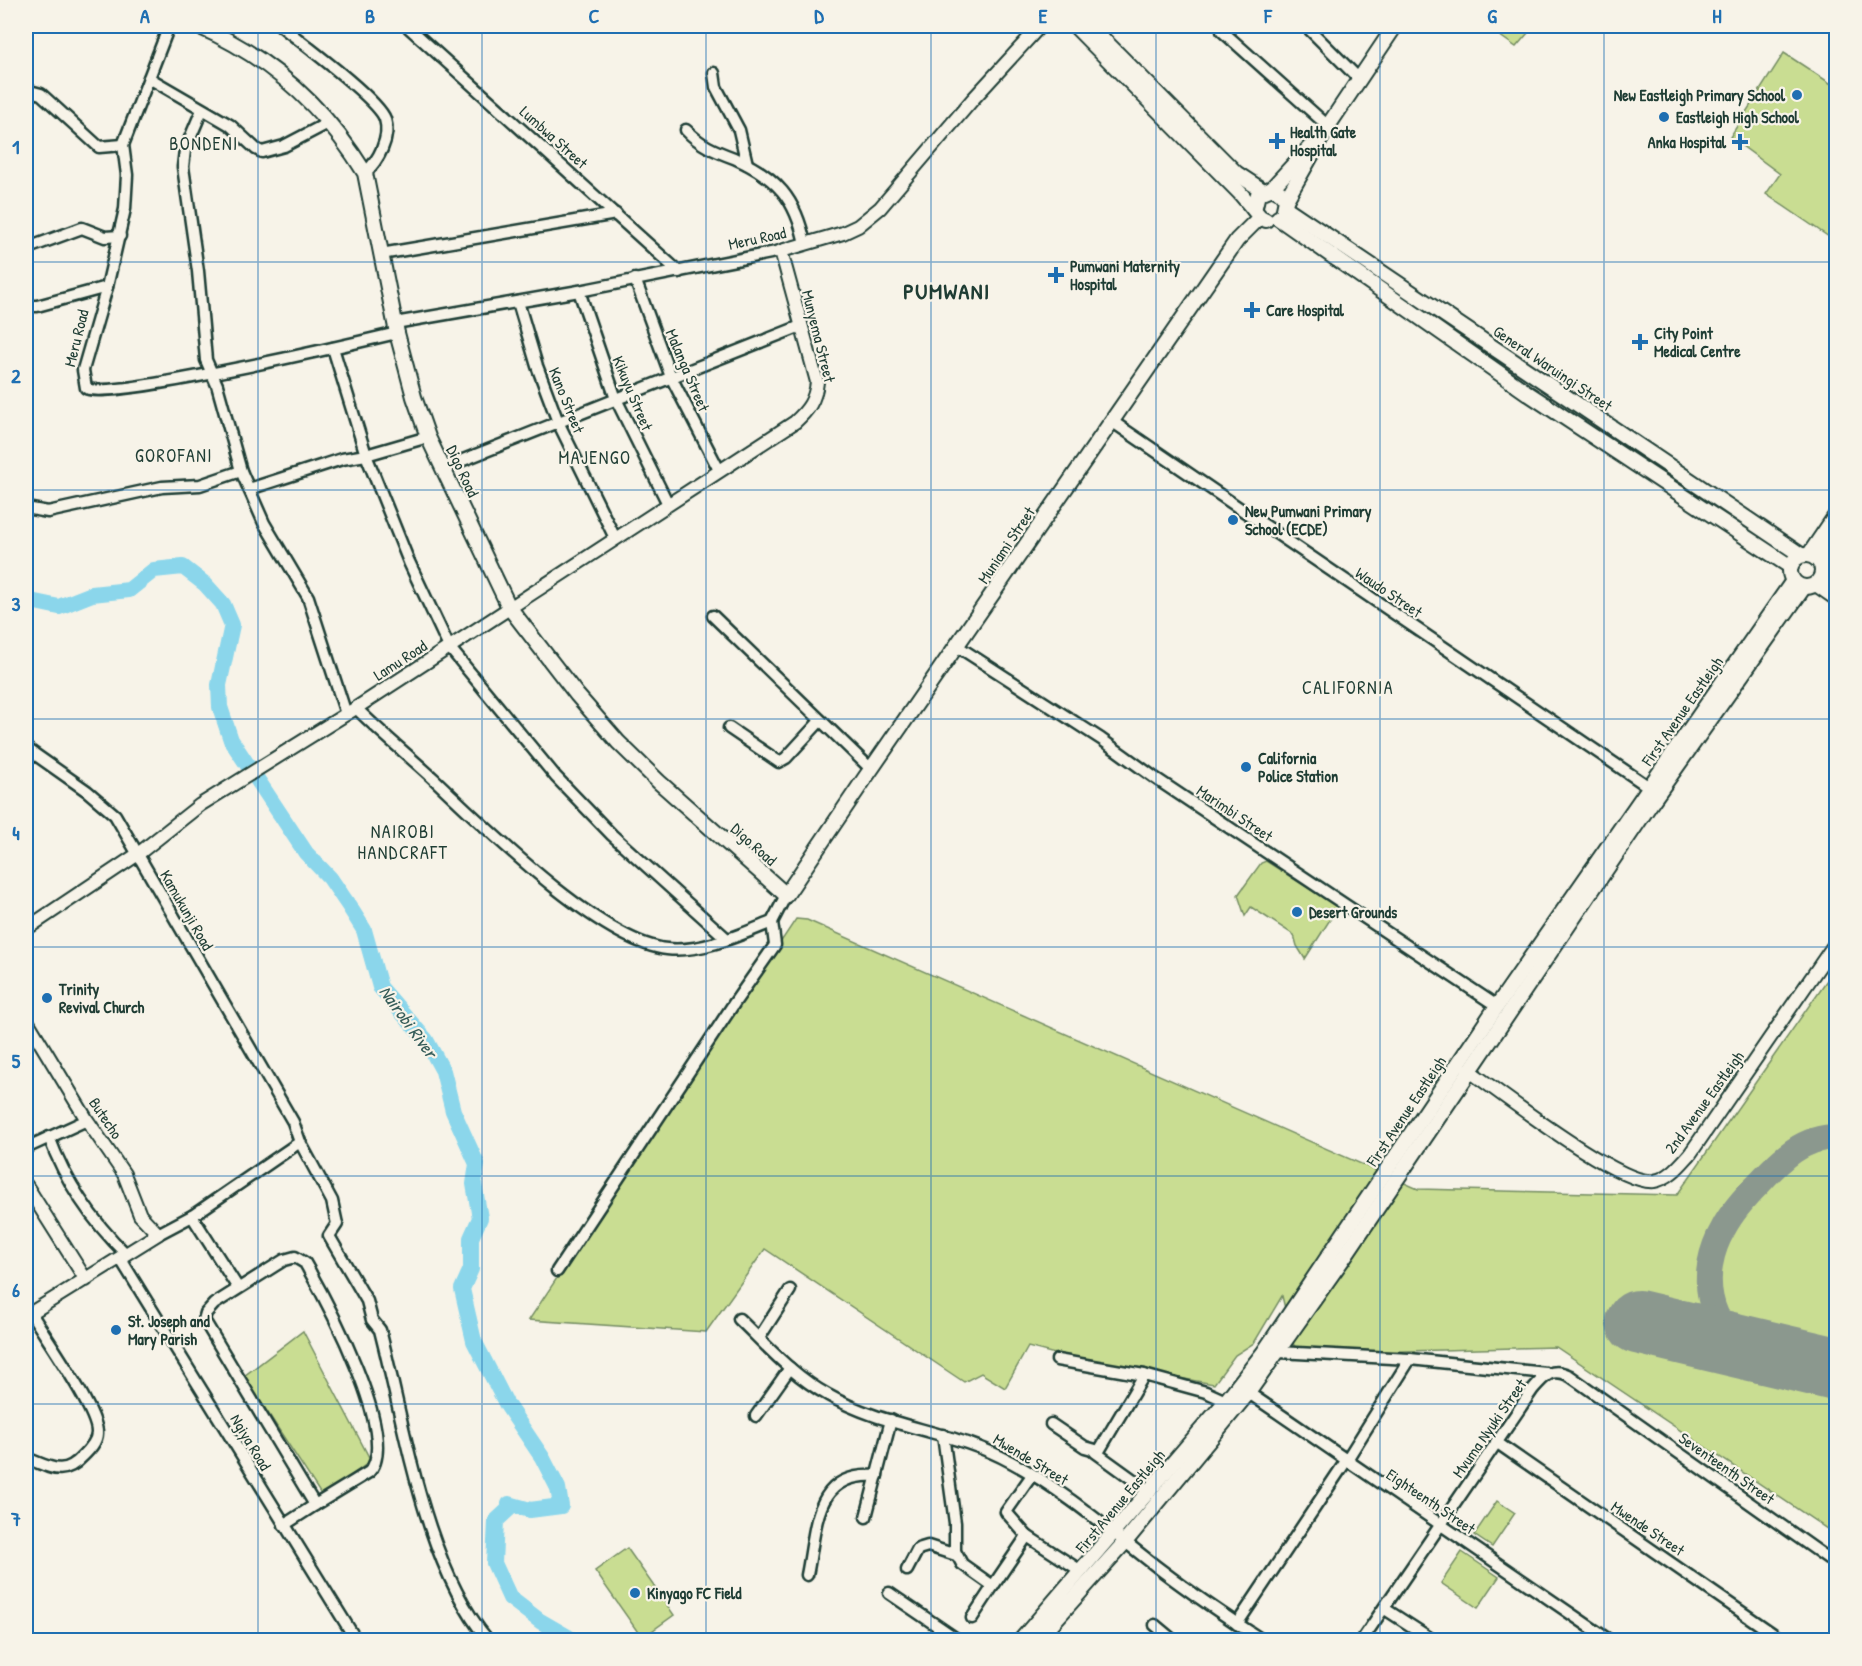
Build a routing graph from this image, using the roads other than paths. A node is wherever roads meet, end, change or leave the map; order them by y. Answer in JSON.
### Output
{"nodes":[{"id":1,"x":169,"y":26,"type":"edge"},
{"id":2,"x":198,"y":26,"type":"edge"},
{"id":3,"x":281,"y":26,"type":"edge"},
{"id":4,"x":407,"y":26,"type":"edge"},
{"id":5,"x":1040,"y":26,"type":"edge"},
{"id":6,"x":1075,"y":26,"type":"edge"},
{"id":7,"x":1090,"y":26,"type":"edge"},
{"id":8,"x":1306,"y":26,"type":"edge"},
{"id":9,"x":1395,"y":26,"type":"edge"},
{"id":10,"x":1222,"y":31,"type":"dead end"},
{"id":11,"x":714,"y":73,"type":"dead end"},
{"id":12,"x":149,"y":78,"type":"junction"},
{"id":13,"x":1358,"y":78,"type":"junction"},
{"id":14,"x":26,"y":90,"type":"edge"},
{"id":15,"x":202,"y":110,"type":"junction"},
{"id":16,"x":328,"y":123,"type":"junction"},
{"id":17,"x":1328,"y":126,"type":"junction"},
{"id":18,"x":686,"y":130,"type":"dead end"},
{"id":19,"x":123,"y":145,"type":"junction"},
{"id":20,"x":747,"y":164,"type":"junction"},
{"id":21,"x":365,"y":173,"type":"junction"},
{"id":22,"x":1267,"y":189,"type":"junction"},
{"id":23,"x":1283,"y":209,"type":"junction"},
{"id":24,"x":616,"y":214,"type":"junction"},
{"id":25,"x":1257,"y":214,"type":"junction"},
{"id":26,"x":120,"y":236,"type":"junction"},
{"id":27,"x":805,"y":244,"type":"junction"},
{"id":28,"x":28,"y":248,"type":"dead end"},
{"id":29,"x":781,"y":251,"type":"junction"},
{"id":30,"x":381,"y":254,"type":"junction"},
{"id":31,"x":679,"y":272,"type":"junction"},
{"id":32,"x":635,"y":279,"type":"junction"},
{"id":33,"x":107,"y":287,"type":"junction"},
{"id":34,"x":579,"y":291,"type":"junction"},
{"id":35,"x":518,"y":302,"type":"junction"},
{"id":36,"x":26,"y":306,"type":"edge"},
{"id":37,"x":801,"y":326,"type":"junction"},
{"id":38,"x":396,"y":328,"type":"junction"},
{"id":39,"x":333,"y":348,"type":"junction"},
{"id":40,"x":212,"y":372,"type":"junction"},
{"id":41,"x":671,"y":377,"type":"junction"},
{"id":42,"x":1539,"y":379,"type":"junction"},
{"id":43,"x":1529,"y":394,"type":"junction"},
{"id":44,"x":616,"y":399,"type":"junction"},
{"id":45,"x":558,"y":422,"type":"junction"},
{"id":46,"x":795,"y":422,"type":"joint"},
{"id":47,"x":1113,"y":422,"type":"junction"},
{"id":48,"x":428,"y":436,"type":"junction"},
{"id":49,"x":366,"y":455,"type":"junction"},
{"id":50,"x":443,"y":468,"type":"junction"},
{"id":51,"x":719,"y":470,"type":"junction"},
{"id":52,"x":241,"y":471,"type":"junction"},
{"id":53,"x":249,"y":489,"type":"junction"},
{"id":54,"x":668,"y":504,"type":"junction"},
{"id":55,"x":26,"y":508,"type":"edge"},
{"id":56,"x":1836,"y":514,"type":"edge"},
{"id":57,"x":1836,"y":535,"type":"edge"},
{"id":58,"x":615,"y":538,"type":"junction"},
{"id":59,"x":1807,"y":570,"type":"junction"},
{"id":60,"x":1836,"y":583,"type":"edge"},
{"id":61,"x":1836,"y":598,"type":"edge"},
{"id":62,"x":509,"y":607,"type":"junction"},
{"id":63,"x":713,"y":616,"type":"dead end"},
{"id":64,"x":957,"y":646,"type":"junction"},
{"id":65,"x":450,"y":647,"type":"junction"},
{"id":66,"x":351,"y":711,"type":"junction"},
{"id":67,"x":820,"y":721,"type":"junction"},
{"id":68,"x":729,"y":728,"type":"dead end"},
{"id":69,"x":26,"y":748,"type":"edge"},
{"id":70,"x":871,"y":769,"type":"junction"},
{"id":71,"x":1649,"y":787,"type":"junction"},
{"id":72,"x":138,"y":854,"type":"junction"},
{"id":73,"x":786,"y":895,"type":"junction"},
{"id":74,"x":772,"y":922,"type":"junction"},
{"id":75,"x":26,"y":929,"type":"edge"},
{"id":76,"x":726,"y":938,"type":"junction"},
{"id":77,"x":1836,"y":942,"type":"edge"},
{"id":78,"x":1497,"y":1006,"type":"junction"},
{"id":79,"x":26,"y":1019,"type":"edge"},
{"id":80,"x":1468,"y":1070,"type":"junction"},
{"id":81,"x":87,"y":1120,"type":"junction"},
{"id":82,"x":50,"y":1137,"type":"junction"},
{"id":83,"x":300,"y":1142,"type":"junction"},
{"id":84,"x":26,"y":1148,"type":"edge"},
{"id":85,"x":26,"y":1185,"type":"edge"},
{"id":86,"x":192,"y":1216,"type":"junction"},
{"id":87,"x":158,"y":1234,"type":"junction"},
{"id":88,"x":123,"y":1256,"type":"junction"},
{"id":89,"x":557,"y":1271,"type":"dead end"},
{"id":90,"x":86,"y":1280,"type":"junction"},
{"id":91,"x":238,"y":1288,"type":"junction"},
{"id":92,"x":790,"y":1290,"type":"dead end"},
{"id":93,"x":28,"y":1315,"type":"edge"},
{"id":94,"x":739,"y":1319,"type":"dead end"},
{"id":95,"x":759,"y":1338,"type":"junction"},
{"id":96,"x":1278,"y":1352,"type":"junction"},
{"id":97,"x":1410,"y":1359,"type":"junction"},
{"id":98,"x":1057,"y":1360,"type":"dead end"},
{"id":99,"x":790,"y":1368,"type":"junction"},
{"id":100,"x":1546,"y":1373,"type":"junction"},
{"id":101,"x":1144,"y":1375,"type":"junction"},
{"id":102,"x":1243,"y":1389,"type":"junction"},
{"id":103,"x":1600,"y":1398,"type":"joint"},
{"id":104,"x":1226,"y":1401,"type":"junction"},
{"id":105,"x":756,"y":1416,"type":"dead end"},
{"id":106,"x":891,"y":1420,"type":"junction"},
{"id":107,"x":1051,"y":1424,"type":"dead end"},
{"id":108,"x":943,"y":1435,"type":"junction"},
{"id":109,"x":1496,"y":1442,"type":"junction"},
{"id":110,"x":1095,"y":1452,"type":"junction"},
{"id":111,"x":26,"y":1458,"type":"edge"},
{"id":112,"x":1346,"y":1461,"type":"junction"},
{"id":113,"x":1032,"y":1475,"type":"junction"},
{"id":114,"x":877,"y":1476,"type":"junction"},
{"id":115,"x":1149,"y":1491,"type":"junction"},
{"id":116,"x":315,"y":1505,"type":"junction"},
{"id":117,"x":866,"y":1517,"type":"dead end"},
{"id":118,"x":284,"y":1525,"type":"junction"},
{"id":119,"x":1440,"y":1526,"type":"junction"},
{"id":120,"x":1114,"y":1533,"type":"junction"},
{"id":121,"x":1027,"y":1536,"type":"junction"},
{"id":122,"x":1125,"y":1542,"type":"junction"},
{"id":123,"x":956,"y":1555,"type":"junction"},
{"id":124,"x":1836,"y":1564,"type":"edge"},
{"id":125,"x":907,"y":1570,"type":"dead end"},
{"id":126,"x":1081,"y":1572,"type":"junction"},
{"id":127,"x":807,"y":1575,"type":"dead end"},
{"id":128,"x":993,"y":1586,"type":"junction"},
{"id":129,"x":889,"y":1593,"type":"dead end"},
{"id":130,"x":1385,"y":1609,"type":"junction"},
{"id":131,"x":972,"y":1618,"type":"dead end"},
{"id":132,"x":1237,"y":1624,"type":"junction"},
{"id":133,"x":1155,"y":1625,"type":"dead end"},
{"id":134,"x":356,"y":1641,"type":"edge"},
{"id":135,"x":488,"y":1641,"type":"edge"},
{"id":136,"x":958,"y":1641,"type":"edge"},
{"id":137,"x":1021,"y":1641,"type":"edge"},
{"id":138,"x":1037,"y":1641,"type":"edge"},
{"id":139,"x":1173,"y":1641,"type":"edge"},
{"id":140,"x":1262,"y":1641,"type":"edge"},
{"id":141,"x":1362,"y":1641,"type":"edge"},
{"id":142,"x":1433,"y":1641,"type":"edge"},
{"id":143,"x":1609,"y":1641,"type":"edge"},
{"id":144,"x":1782,"y":1641,"type":"edge"}],
"edges":[{"from":1,"to":12,"type":"street","name":"Meru Road"},
{"from":2,"to":16,"type":"main road","name":"Digo Road"},
{"from":3,"to":21,"type":"street"},
{"from":4,"to":24,"type":"street","name":"Lumbwa Street"},
{"from":5,"to":27,"type":"street","name":"Meru Road"},
{"from":6,"to":25,"type":"main road"},
{"from":7,"to":22,"type":"main road"},
{"from":8,"to":13,"type":"street"},
{"from":9,"to":13,"type":"main road"},
{"from":10,"to":17,"type":"street"},
{"from":11,"to":20,"type":"street"},
{"from":12,"to":15,"type":"street"},
{"from":12,"to":19,"type":"street","name":"Meru Road"},
{"from":13,"to":17,"type":"main road"},
{"from":14,"to":19,"type":"street"},
{"from":15,"to":16,"type":"street"},
{"from":15,"to":40,"type":"street"},
{"from":16,"to":21,"type":"main road","name":"Digo Road"},
{"from":17,"to":22,"type":"main road"},
{"from":17,"to":23,"type":"main road"},
{"from":18,"to":20,"type":"street"},
{"from":19,"to":26,"type":"street","name":"Meru Road"},
{"from":20,"to":27,"type":"street"},
{"from":21,"to":30,"type":"main road","name":"Digo Road"},
{"from":22,"to":23,"type":"main road"},
{"from":22,"to":25,"type":"main road"},
{"from":23,"to":25,"type":"main road"},
{"from":23,"to":42,"type":"main road","name":"General Waruingi Street"},
{"from":23,"to":43,"type":"main road","name":"General Waruingi Street"},
{"from":24,"to":30,"type":"street"},
{"from":24,"to":31,"type":"street","name":"Lumbwa Street"},
{"from":25,"to":47,"type":"main road","name":"Muniami Street"},
{"from":26,"to":28,"type":"street"},
{"from":26,"to":33,"type":"street","name":"Meru Road"},
{"from":27,"to":29,"type":"street","name":"Meru Road"},
{"from":29,"to":31,"type":"street","name":"Meru Road"},
{"from":29,"to":37,"type":"street","name":"Munyema Street"},
{"from":30,"to":38,"type":"main road","name":"Digo Road"},
{"from":31,"to":32,"type":"street","name":"Meru Road"},
{"from":32,"to":34,"type":"street","name":"Meru Road"},
{"from":32,"to":41,"type":"street","name":"Malanga Street"},
{"from":33,"to":36,"type":"street"},
{"from":33,"to":40,"type":"street","name":"Meru Road"},
{"from":34,"to":35,"type":"street","name":"Meru Road"},
{"from":34,"to":44,"type":"street","name":"Kikuyu Street"},
{"from":35,"to":38,"type":"street","name":"Meru Road"},
{"from":35,"to":45,"type":"street","name":"Kano Street"},
{"from":37,"to":41,"type":"street"},
{"from":37,"to":46,"type":"street","name":"Munyema Street"},
{"from":38,"to":39,"type":"street","name":"Meru Road"},
{"from":38,"to":48,"type":"main road","name":"Digo Road"},
{"from":39,"to":40,"type":"street","name":"Meru Road"},
{"from":39,"to":49,"type":"street"},
{"from":40,"to":52,"type":"street"},
{"from":41,"to":44,"type":"street"},
{"from":41,"to":51,"type":"street","name":"Malanga Street"},
{"from":42,"to":43,"type":"main road"},
{"from":42,"to":59,"type":"main road","name":"General Waruingi Street"},
{"from":43,"to":59,"type":"main road","name":"General Waruingi Street"},
{"from":44,"to":45,"type":"street"},
{"from":44,"to":54,"type":"street","name":"Kikuyu Street"},
{"from":45,"to":50,"type":"street"},
{"from":45,"to":58,"type":"street","name":"Kano Street"},
{"from":46,"to":51,"type":"street","name":"Lamu Road"},
{"from":47,"to":64,"type":"main road","name":"Muniami Street"},
{"from":47,"to":71,"type":"street","name":"Waudo Street"},
{"from":48,"to":49,"type":"street"},
{"from":48,"to":50,"type":"main road","name":"Digo Road"},
{"from":49,"to":53,"type":"street"},
{"from":49,"to":65,"type":"street"},
{"from":50,"to":62,"type":"main road","name":"Digo Road"},
{"from":51,"to":54,"type":"street","name":"Lamu Road"},
{"from":52,"to":53,"type":"street"},
{"from":52,"to":55,"type":"street"},
{"from":53,"to":66,"type":"street"},
{"from":54,"to":58,"type":"street","name":"Lamu Road"},
{"from":56,"to":59,"type":"main road"},
{"from":57,"to":59,"type":"main road"},
{"from":58,"to":62,"type":"street","name":"Lamu Road"},
{"from":59,"to":60,"type":"main road","name":"General Waruingi Street"},
{"from":59,"to":61,"type":"main road","name":"General Waruingi Street"},
{"from":59,"to":71,"type":"main road","name":"First Avenue Eastleigh"},
{"from":59,"to":80,"type":"main road","name":"First Avenue Eastleigh"},
{"from":62,"to":65,"type":"street","name":"Lamu Road"},
{"from":62,"to":73,"type":"main road","name":"Digo Road"},
{"from":63,"to":67,"type":"street"},
{"from":64,"to":70,"type":"main road","name":"Muniami Street"},
{"from":64,"to":78,"type":"street","name":"Marimbi Street"},
{"from":65,"to":66,"type":"street","name":"Lamu Road"},
{"from":65,"to":76,"type":"street"},
{"from":66,"to":72,"type":"street","name":"Lamu Road"},
{"from":66,"to":76,"type":"street"},
{"from":67,"to":68,"type":"street"},
{"from":67,"to":70,"type":"street"},
{"from":69,"to":72,"type":"street","name":"Kamukunji Road"},
{"from":70,"to":73,"type":"main road","name":"Muniami Street"},
{"from":71,"to":78,"type":"main road","name":"First Avenue Eastleigh"},
{"from":72,"to":75,"type":"street","name":"Lamu Road"},
{"from":72,"to":83,"type":"street","name":"Kamukunji Road"},
{"from":73,"to":74,"type":"street"},
{"from":74,"to":76,"type":"street"},
{"from":74,"to":89,"type":"street"},
{"from":77,"to":80,"type":"street","name":"2nd Avenue Eastleigh"},
{"from":78,"to":102,"type":"main road","name":"First Avenue Eastleigh"},
{"from":79,"to":81,"type":"street","name":"Butecho"},
{"from":80,"to":96,"type":"main road","name":"First Avenue Eastleigh"},
{"from":81,"to":82,"type":"street"},
{"from":81,"to":87,"type":"street","name":"Butecho"},
{"from":82,"to":84,"type":"street"},
{"from":82,"to":88,"type":"street","name":"Ngiya Road"},
{"from":83,"to":86,"type":"street"},
{"from":83,"to":135,"type":"street","name":"Kamukunji Road"},
{"from":85,"to":90,"type":"street"},
{"from":86,"to":87,"type":"street"},
{"from":86,"to":91,"type":"street"},
{"from":87,"to":88,"type":"street"},
{"from":88,"to":90,"type":"street"},
{"from":88,"to":118,"type":"street","name":"Ngiya Road"},
{"from":90,"to":93,"type":"street"},
{"from":91,"to":116,"type":"street"},
{"from":91,"to":116,"type":"street"},
{"from":92,"to":95,"type":"street"},
{"from":93,"to":111,"type":"street"},
{"from":94,"to":95,"type":"street","name":"Mwende Street"},
{"from":95,"to":99,"type":"street","name":"Mwende Street"},
{"from":96,"to":97,"type":"street"},
{"from":96,"to":102,"type":"main road","name":"First Avenue Eastleigh"},
{"from":97,"to":100,"type":"street"},
{"from":97,"to":112,"type":"street"},
{"from":98,"to":101,"type":"street"},
{"from":99,"to":105,"type":"street"},
{"from":99,"to":106,"type":"street","name":"Mwende Street"},
{"from":100,"to":103,"type":"street","name":"Mvuma Nyuki Street"},
{"from":100,"to":109,"type":"street","name":"Mvuma Nyuki Street"},
{"from":101,"to":104,"type":"street"},
{"from":101,"to":110,"type":"street"},
{"from":102,"to":104,"type":"main road","name":"First Avenue Eastleigh"},
{"from":102,"to":112,"type":"street","name":"Eighteenth Street"},
{"from":102,"to":122,"type":"main road","name":"First Avenue Eastleigh"},
{"from":103,"to":124,"type":"street","name":"Seventeenth Street"},
{"from":104,"to":115,"type":"main road","name":"First Avenue Eastleigh"},
{"from":106,"to":108,"type":"street","name":"Mwende Street"},
{"from":106,"to":114,"type":"street"},
{"from":107,"to":110,"type":"street"},
{"from":108,"to":113,"type":"street","name":"Mwende Street"},
{"from":108,"to":123,"type":"street"},
{"from":109,"to":119,"type":"street","name":"Mvuma Nyuki Street"},
{"from":109,"to":144,"type":"street","name":"Mwende Street"},
{"from":110,"to":115,"type":"street"},
{"from":112,"to":119,"type":"street","name":"Eighteenth Street"},
{"from":112,"to":132,"type":"street"},
{"from":113,"to":120,"type":"street","name":"Mwende Street"},
{"from":113,"to":121,"type":"street"},
{"from":114,"to":117,"type":"street"},
{"from":114,"to":127,"type":"street"},
{"from":115,"to":120,"type":"main road","name":"First Avenue Eastleigh"},
{"from":116,"to":118,"type":"street"},
{"from":118,"to":134,"type":"street","name":"Ngiya Road"},
{"from":119,"to":130,"type":"street","name":"Mvuma Nyuki Street"},
{"from":119,"to":143,"type":"street","name":"Eighteenth Street"},
{"from":120,"to":122,"type":"street","name":"Mwende Street"},
{"from":120,"to":126,"type":"main road","name":"First Avenue Eastleigh"},
{"from":121,"to":126,"type":"street"},
{"from":121,"to":128,"type":"street"},
{"from":122,"to":132,"type":"street","name":"Mwende Street"},
{"from":122,"to":138,"type":"main road","name":"First Avenue Eastleigh"},
{"from":123,"to":125,"type":"street"},
{"from":123,"to":128,"type":"street"},
{"from":126,"to":137,"type":"main road","name":"First Avenue Eastleigh"},
{"from":128,"to":131,"type":"street"},
{"from":129,"to":136,"type":"street"},
{"from":130,"to":141,"type":"street","name":"Mvuma Nyuki Street"},
{"from":130,"to":142,"type":"street"},
{"from":132,"to":140,"type":"street","name":"Mwende Street"},
{"from":133,"to":139,"type":"street"}]}
